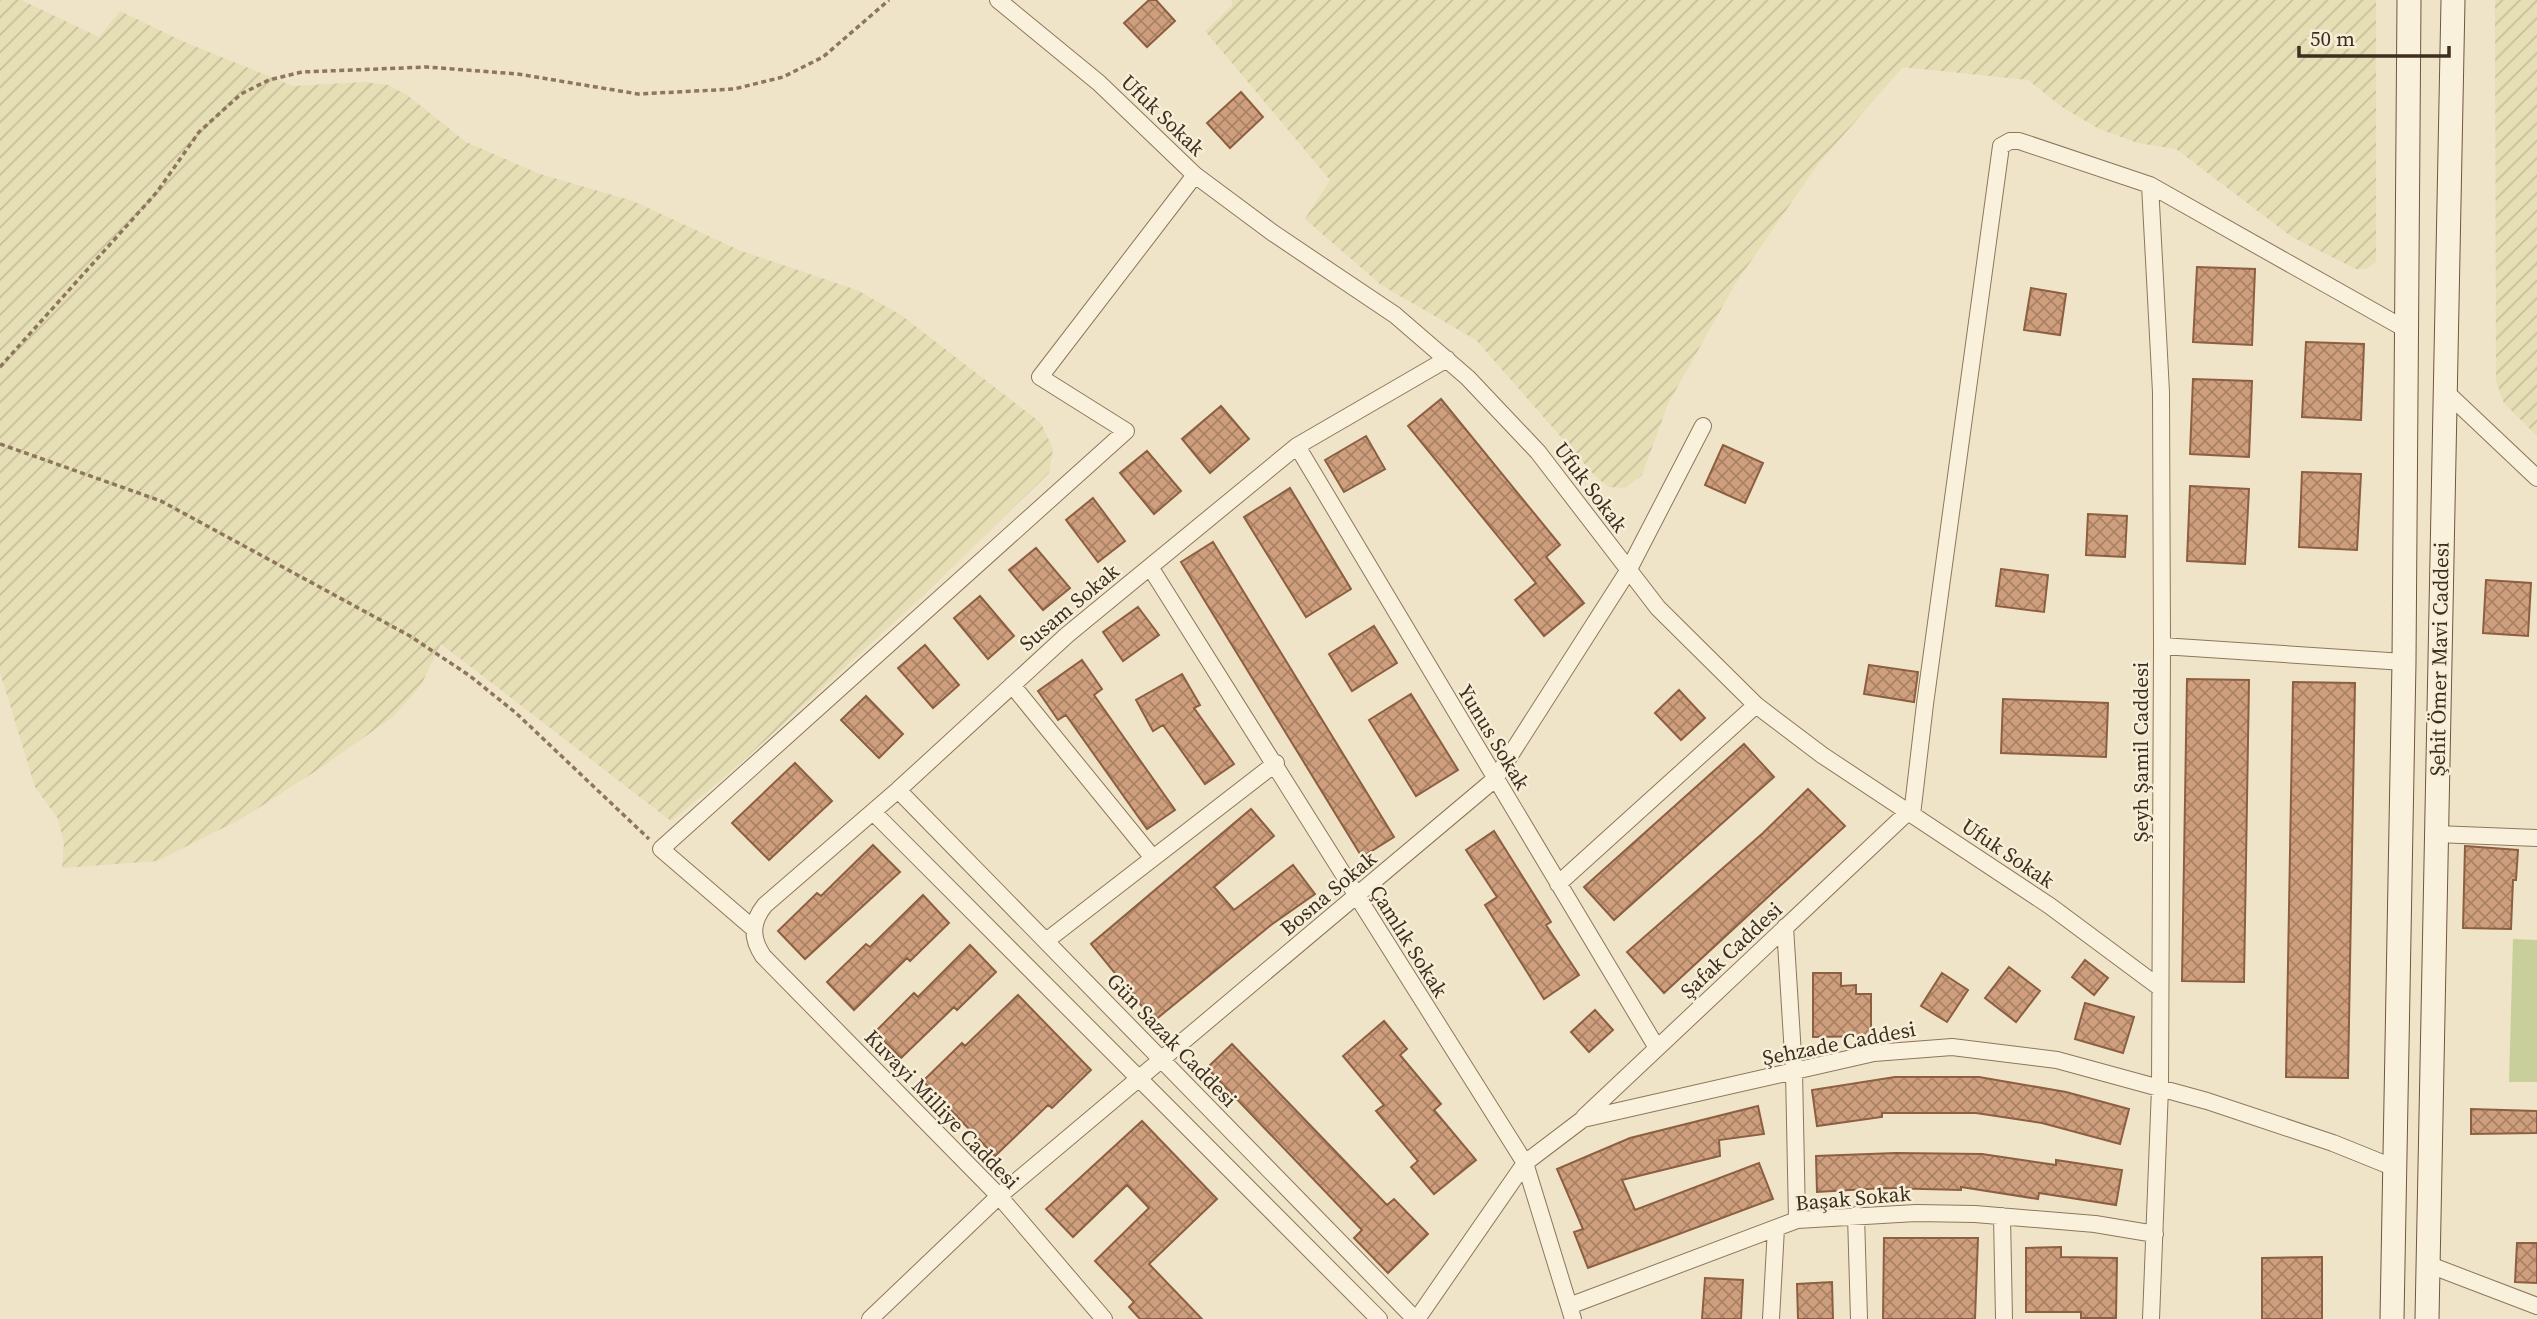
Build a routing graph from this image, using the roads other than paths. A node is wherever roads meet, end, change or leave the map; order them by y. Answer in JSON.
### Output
{"nodes":[{"id":1,"x":998,"y":0,"type":"edge"},
{"id":2,"x":2409,"y":0,"type":"edge"},
{"id":3,"x":2453,"y":0,"type":"edge"},
{"id":4,"x":1195,"y":174,"type":"junction"},
{"id":5,"x":2151,"y":185,"type":"junction"},
{"id":6,"x":2407,"y":330,"type":"junction"},
{"id":7,"x":1447,"y":359,"type":"junction"},
{"id":8,"x":2445,"y":391,"type":"junction"},
{"id":9,"x":1703,"y":426,"type":"dead end"},
{"id":10,"x":1297,"y":446,"type":"junction"},
{"id":11,"x":2537,"y":478,"type":"edge"},
{"id":12,"x":1150,"y":567,"type":"junction"},
{"id":13,"x":1628,"y":572,"type":"junction"},
{"id":14,"x":2162,"y":646,"type":"junction"},
{"id":15,"x":2404,"y":662,"type":"junction"},
{"id":16,"x":1012,"y":685,"type":"junction"},
{"id":17,"x":1756,"y":705,"type":"junction"},
{"id":18,"x":1276,"y":763,"type":"junction"},
{"id":19,"x":1494,"y":779,"type":"junction"},
{"id":20,"x":898,"y":789,"type":"junction"},
{"id":21,"x":873,"y":812,"type":"junction"},
{"id":22,"x":1910,"y":813,"type":"junction"},
{"id":23,"x":2436,"y":834,"type":"junction"},
{"id":24,"x":2537,"y":838,"type":"edge"},
{"id":25,"x":1153,"y":858,"type":"junction"},
{"id":26,"x":1558,"y":884,"type":"junction"},
{"id":27,"x":1357,"y":897,"type":"junction"},
{"id":28,"x":1786,"y":927,"type":"junction"},
{"id":29,"x":754,"y":929,"type":"junction"},
{"id":30,"x":1046,"y":942,"type":"junction"},
{"id":31,"x":2159,"y":987,"type":"junction"},
{"id":32,"x":1657,"y":1048,"type":"junction"},
{"id":33,"x":1161,"y":1058,"type":"junction"},
{"id":34,"x":1794,"y":1071,"type":"junction"},
{"id":35,"x":1139,"y":1078,"type":"junction"},
{"id":36,"x":2161,"y":1088,"type":"junction"},
{"id":37,"x":1583,"y":1119,"type":"junction"},
{"id":38,"x":1525,"y":1163,"type":"junction"},
{"id":39,"x":2395,"y":1168,"type":"junction"},
{"id":40,"x":999,"y":1196,"type":"junction"},
{"id":41,"x":1856,"y":1215,"type":"junction"},
{"id":42,"x":2002,"y":1216,"type":"junction"},
{"id":43,"x":1797,"y":1220,"type":"junction"},
{"id":44,"x":1776,"y":1228,"type":"junction"},
{"id":45,"x":2155,"y":1234,"type":"junction"},
{"id":46,"x":2427,"y":1264,"type":"junction"},
{"id":47,"x":2537,"y":1306,"type":"edge"},
{"id":48,"x":1571,"y":1312,"type":"edge"},
{"id":49,"x":870,"y":1319,"type":"edge"},
{"id":50,"x":1104,"y":1319,"type":"edge"},
{"id":51,"x":1379,"y":1319,"type":"edge"},
{"id":52,"x":1416,"y":1319,"type":"edge"},
{"id":53,"x":1772,"y":1319,"type":"edge"},
{"id":54,"x":1859,"y":1319,"type":"edge"},
{"id":55,"x":2004,"y":1319,"type":"edge"},
{"id":56,"x":2151,"y":1319,"type":"edge"},
{"id":57,"x":2392,"y":1319,"type":"edge"},
{"id":58,"x":2427,"y":1319,"type":"edge"}],
"edges":[{"from":1,"to":4,"type":"street","name":"Ufuk Sokak"},
{"from":2,"to":6,"type":"main road","name":"Şehit Ömer Mavi Caddesi"},
{"from":3,"to":8,"type":"main road","name":"Şehit Ömer Mavi Caddesi"},
{"from":4,"to":7,"type":"street","name":"Ufuk Sokak"},
{"from":4,"to":29,"type":"street"},
{"from":5,"to":6,"type":"street"},
{"from":5,"to":14,"type":"street","name":"Şeyh Şamil Caddesi"},
{"from":5,"to":22,"type":"street"},
{"from":6,"to":15,"type":"main road","name":"Şehit Ömer Mavi Caddesi"},
{"from":7,"to":10,"type":"street","name":"Susam Sokak"},
{"from":7,"to":13,"type":"street","name":"Ufuk Sokak"},
{"from":8,"to":11,"type":"street"},
{"from":8,"to":23,"type":"main road","name":"Şehit Ömer Mavi Caddesi"},
{"from":9,"to":13,"type":"street","name":"Bosna Sokak"},
{"from":10,"to":12,"type":"street","name":"Susam Sokak"},
{"from":10,"to":19,"type":"street","name":"Yunus Sokak"},
{"from":12,"to":16,"type":"street","name":"Susam Sokak"},
{"from":12,"to":18,"type":"street","name":"Çamlık Sokak"},
{"from":13,"to":17,"type":"street","name":"Ufuk Sokak"},
{"from":13,"to":19,"type":"street","name":"Bosna Sokak"},
{"from":14,"to":15,"type":"street"},
{"from":14,"to":31,"type":"street","name":"Şeyh Şamil Caddesi"},
{"from":15,"to":39,"type":"main road","name":"Şehit Ömer Mavi Caddesi"},
{"from":16,"to":20,"type":"street","name":"Susam Sokak"},
{"from":16,"to":25,"type":"street"},
{"from":17,"to":22,"type":"street","name":"Ufuk Sokak"},
{"from":17,"to":26,"type":"street"},
{"from":18,"to":25,"type":"street"},
{"from":18,"to":27,"type":"street","name":"Çamlık Sokak"},
{"from":19,"to":26,"type":"street","name":"Yunus Sokak"},
{"from":19,"to":27,"type":"street","name":"Bosna Sokak"},
{"from":20,"to":21,"type":"street","name":"Susam Sokak"},
{"from":20,"to":30,"type":"street","name":"Gün Sazak Caddesi"},
{"from":21,"to":29,"type":"street","name":"Susam Sokak"},
{"from":21,"to":35,"type":"street"},
{"from":22,"to":28,"type":"street","name":"Şafak Caddesi"},
{"from":22,"to":31,"type":"street","name":"Ufuk Sokak"},
{"from":23,"to":24,"type":"street"},
{"from":23,"to":46,"type":"main road","name":"Şehit Ömer Mavi Caddesi"},
{"from":25,"to":30,"type":"street"},
{"from":26,"to":32,"type":"street","name":"Yunus Sokak"},
{"from":27,"to":33,"type":"street","name":"Bosna Sokak"},
{"from":27,"to":38,"type":"street","name":"Çamlık Sokak"},
{"from":28,"to":32,"type":"street","name":"Şafak Caddesi"},
{"from":28,"to":34,"type":"street"},
{"from":29,"to":40,"type":"street","name":"Kuvayi Milliye Caddesi"},
{"from":30,"to":33,"type":"street","name":"Gün Sazak Caddesi"},
{"from":31,"to":36,"type":"street","name":"Şeyh Şamil Caddesi"},
{"from":32,"to":37,"type":"street","name":"Şafak Caddesi"},
{"from":33,"to":35,"type":"street","name":"Bosna Sokak"},
{"from":33,"to":52,"type":"street","name":"Gün Sazak Caddesi"},
{"from":34,"to":36,"type":"street","name":"Şehzade Caddesi"},
{"from":34,"to":37,"type":"street","name":"Şehzade Caddesi"},
{"from":34,"to":43,"type":"street"},
{"from":35,"to":40,"type":"street","name":"Bosna Sokak"},
{"from":35,"to":51,"type":"street"},
{"from":36,"to":39,"type":"street","name":"Şehzade Caddesi"},
{"from":36,"to":45,"type":"street","name":"Şeyh Şamil Caddesi"},
{"from":37,"to":38,"type":"street","name":"Şehzade Caddesi"},
{"from":38,"to":48,"type":"street","name":"Çamlık Sokak"},
{"from":38,"to":52,"type":"street","name":"Şehzade Caddesi"},
{"from":39,"to":57,"type":"main road","name":"Şehit Ömer Mavi Caddesi"},
{"from":40,"to":49,"type":"street","name":"Bosna Sokak"},
{"from":40,"to":50,"type":"street","name":"Kuvayi Milliye Caddesi"},
{"from":41,"to":42,"type":"street","name":"Başak Sokak"},
{"from":41,"to":43,"type":"street","name":"Başak Sokak"},
{"from":41,"to":54,"type":"street"},
{"from":42,"to":45,"type":"street","name":"Başak Sokak"},
{"from":42,"to":55,"type":"street"},
{"from":43,"to":44,"type":"street","name":"Başak Sokak"},
{"from":44,"to":48,"type":"street","name":"Başak Sokak"},
{"from":44,"to":53,"type":"street"},
{"from":45,"to":56,"type":"street","name":"Şeyh Şamil Caddesi"},
{"from":46,"to":47,"type":"street"},
{"from":46,"to":58,"type":"main road","name":"Şehit Ömer Mavi Caddesi"}]}
